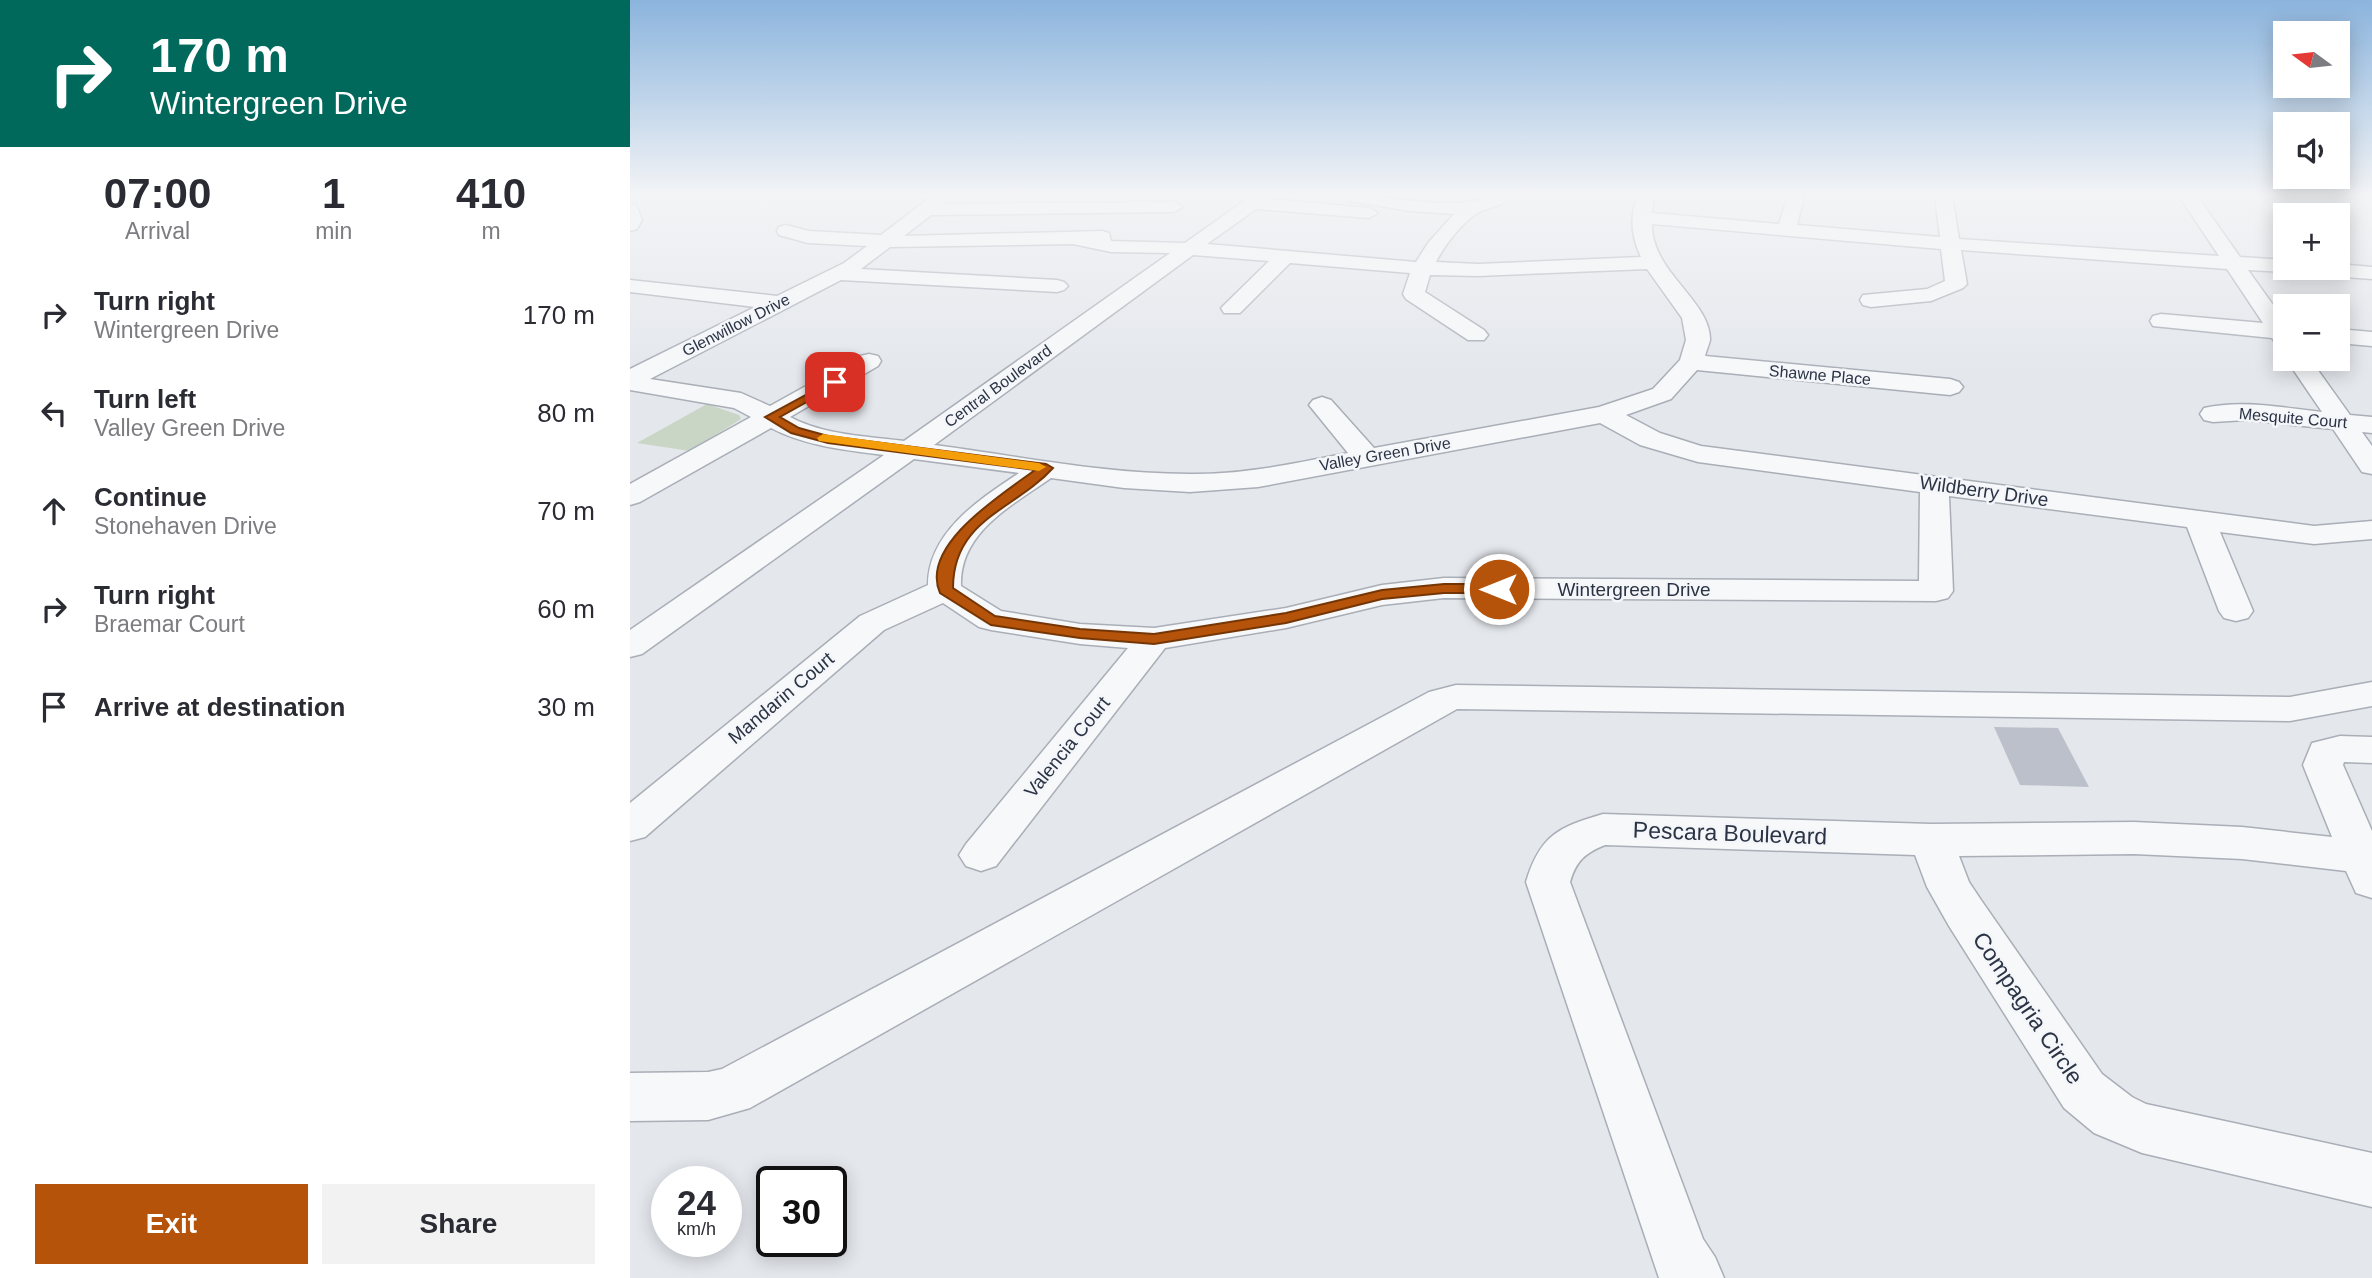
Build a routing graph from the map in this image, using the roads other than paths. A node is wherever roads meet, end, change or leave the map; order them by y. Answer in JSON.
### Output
{"nodes":[{"id":1,"x":865,"y":256,"type":"edge"},
{"id":2,"x":1166,"y":256,"type":"edge"},
{"id":3,"x":1168,"y":256,"type":"edge"},
{"id":4,"x":1259,"y":256,"type":"edge"},
{"id":5,"x":1429,"y":256,"type":"edge"},
{"id":6,"x":1650,"y":256,"type":"edge"},
{"id":7,"x":1952,"y":256,"type":"edge"},
{"id":8,"x":2173,"y":256,"type":"edge"},
{"id":9,"x":2226,"y":256,"type":"edge"},
{"id":10,"x":1284,"y":258,"type":"junction"},
{"id":11,"x":2230,"y":262,"type":"junction"},
{"id":12,"x":1653,"y":263,"type":"junction"},
{"id":13,"x":2273,"y":265,"type":"edge"},
{"id":14,"x":1419,"y":268,"type":"junction"},
{"id":15,"x":2350,"y":271,"type":"edge"},
{"id":16,"x":2372,"y":273,"type":"edge"},
{"id":17,"x":837,"y":274,"type":"junction"},
{"id":18,"x":630,"y":286,"type":"edge"},
{"id":19,"x":1057,"y":286,"type":"dead end"},
{"id":20,"x":1871,"y":300,"type":"dead end"},
{"id":21,"x":780,"y":303,"type":"junction"},
{"id":22,"x":1232,"y":307,"type":"dead end"},
{"id":23,"x":2273,"y":320,"type":"edge"},
{"id":24,"x":2161,"y":321,"type":"dead end"},
{"id":25,"x":2273,"y":333,"type":"edge"},
{"id":26,"x":1476,"y":335,"type":"dead end"},
{"id":27,"x":2350,"y":337,"type":"edge"},
{"id":28,"x":2372,"y":339,"type":"edge"},
{"id":29,"x":869,"y":361,"type":"dead end"},
{"id":30,"x":1691,"y":362,"type":"junction"},
{"id":31,"x":2306,"y":371,"type":"edge"},
{"id":32,"x":630,"y":381,"type":"edge"},
{"id":33,"x":1950,"y":387,"type":"dead end"},
{"id":34,"x":1322,"y":405,"type":"dead end"},
{"id":35,"x":1604,"y":414,"type":"junction"},
{"id":36,"x":2213,"y":414,"type":"dead end"},
{"id":37,"x":771,"y":417,"type":"junction"},
{"id":38,"x":2341,"y":422,"type":"junction"},
{"id":39,"x":2372,"y":425,"type":"edge"},
{"id":40,"x":879,"y":446,"type":"junction"},
{"id":41,"x":909,"y":450,"type":"junction"},
{"id":42,"x":1367,"y":458,"type":"junction"},
{"id":43,"x":2372,"y":466,"type":"edge"},
{"id":44,"x":1046,"y":468,"type":"junction"},
{"id":45,"x":1934,"y":484,"type":"junction"},
{"id":46,"x":630,"y":496,"type":"edge"},
{"id":47,"x":2199,"y":519,"type":"junction"},
{"id":48,"x":2372,"y":530,"type":"edge"},
{"id":49,"x":945,"y":590,"type":"junction"},
{"id":50,"x":2236,"y":611,"type":"dead end"},
{"id":51,"x":630,"y":616,"type":"edge"},
{"id":52,"x":1154,"y":639,"type":"junction"},
{"id":53,"x":630,"y":646,"type":"edge"},
{"id":54,"x":2372,"y":694,"type":"edge"},
{"id":55,"x":2372,"y":750,"type":"edge"},
{"id":56,"x":630,"y":826,"type":"edge"},
{"id":57,"x":1931,"y":840,"type":"junction"},
{"id":58,"x":981,"y":855,"type":"dead end"},
{"id":59,"x":2367,"y":869,"type":"edge"},
{"id":60,"x":630,"y":1097,"type":"edge"},
{"id":61,"x":2372,"y":1180,"type":"edge"},
{"id":62,"x":1694,"y":1278,"type":"edge"}],
"edges":[{"from":1,"to":17,"type":"street","name":"Glenwillow Drive"},
{"from":2,"to":40,"type":"street","name":"Central Boulevard"},
{"from":3,"to":41,"type":"street","name":"Central Boulevard"},
{"from":4,"to":10,"type":"street"},
{"from":5,"to":14,"type":"street"},
{"from":6,"to":12,"type":"street"},
{"from":7,"to":20,"type":"street"},
{"from":8,"to":11,"type":"street"},
{"from":9,"to":11,"type":"street"},
{"from":10,"to":14,"type":"street"},
{"from":10,"to":22,"type":"street"},
{"from":11,"to":13,"type":"street"},
{"from":11,"to":23,"type":"street"},
{"from":12,"to":14,"type":"street"},
{"from":12,"to":30,"type":"street"},
{"from":14,"to":26,"type":"street"},
{"from":15,"to":16,"type":"street"},
{"from":17,"to":19,"type":"street"},
{"from":17,"to":21,"type":"street","name":"Glenwillow Drive"},
{"from":18,"to":21,"type":"street"},
{"from":21,"to":32,"type":"street","name":"Glenwillow Drive"},
{"from":24,"to":25,"type":"street"},
{"from":27,"to":28,"type":"street"},
{"from":29,"to":37,"type":"street"},
{"from":30,"to":33,"type":"street","name":"Shawne Place"},
{"from":30,"to":35,"type":"street","name":"Valley Green Drive"},
{"from":31,"to":38,"type":"street"},
{"from":32,"to":37,"type":"street","name":"Valley Green Drive"},
{"from":34,"to":42,"type":"street"},
{"from":35,"to":42,"type":"street","name":"Valley Green Drive"},
{"from":35,"to":45,"type":"street","name":"Wildberry Drive"},
{"from":36,"to":38,"type":"street","name":"Mesquite Court"},
{"from":37,"to":40,"type":"street","name":"Valley Green Drive"},
{"from":37,"to":46,"type":"street"},
{"from":38,"to":39,"type":"street","name":"Mesquite Court"},
{"from":38,"to":43,"type":"street"},
{"from":40,"to":41,"type":"street","name":"Valley Green Drive"},
{"from":40,"to":51,"type":"street","name":"Central Boulevard"},
{"from":41,"to":44,"type":"street","name":"Valley Green Drive"},
{"from":41,"to":53,"type":"street","name":"Central Boulevard"},
{"from":42,"to":44,"type":"street","name":"Valley Green Drive"},
{"from":44,"to":49,"type":"street"},
{"from":45,"to":47,"type":"street","name":"Wildberry Drive"},
{"from":45,"to":52,"type":"street","name":"Wintergreen Drive"},
{"from":47,"to":48,"type":"street","name":"Wildberry Drive"},
{"from":47,"to":50,"type":"street"},
{"from":49,"to":52,"type":"street","name":"Wintergreen Drive"},
{"from":49,"to":56,"type":"street","name":"Mandarin Court"},
{"from":52,"to":58,"type":"street","name":"Valencia Court"},
{"from":54,"to":60,"type":"street"},
{"from":55,"to":59,"type":"street"},
{"from":57,"to":59,"type":"street","name":"Pescara Boulevard"},
{"from":57,"to":61,"type":"street","name":"Compagria Circle"},
{"from":57,"to":62,"type":"street","name":"Pescara Boulevard"}]}
